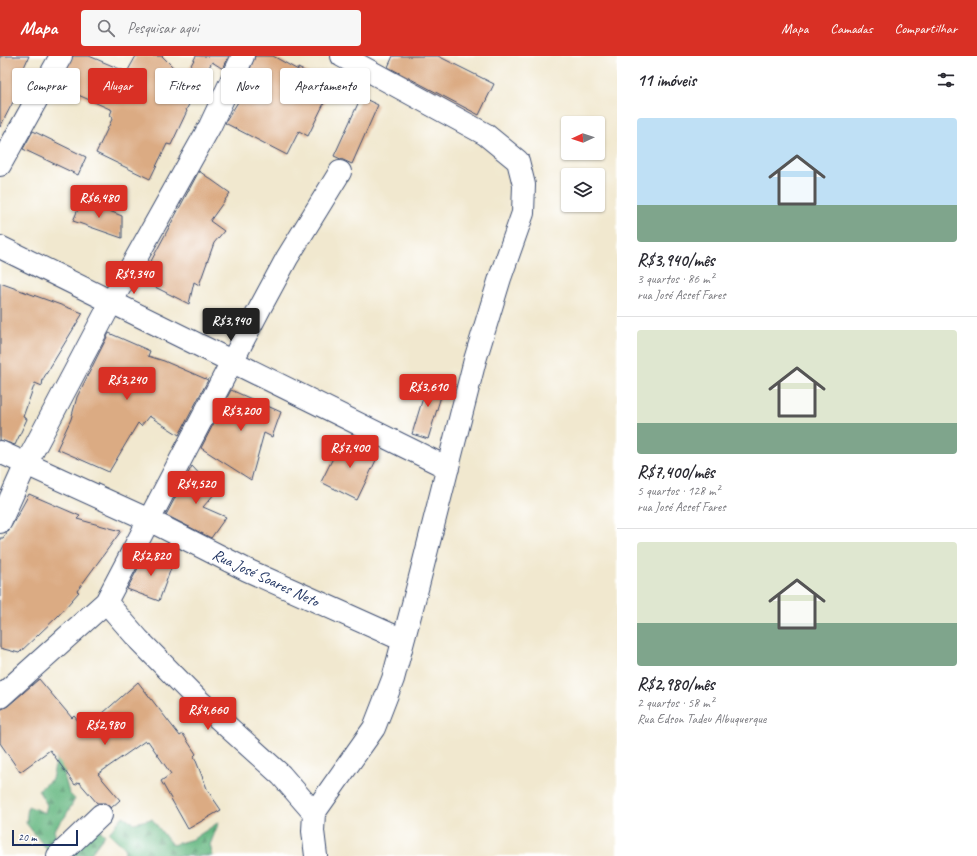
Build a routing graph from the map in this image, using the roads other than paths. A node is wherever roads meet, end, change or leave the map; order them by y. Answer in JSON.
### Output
{"nodes":[{"id":1,"x":61,"y":56,"type":"edge"},
{"id":2,"x":243,"y":56,"type":"edge"},
{"id":3,"x":342,"y":56,"type":"edge"},
{"id":4,"x":0,"y":165,"type":"edge"},
{"id":5,"x":340,"y":172,"type":"dead end"},
{"id":6,"x":0,"y":247,"type":"edge"},
{"id":7,"x":112,"y":300,"type":"junction"},
{"id":8,"x":234,"y":362,"type":"junction"},
{"id":9,"x":0,"y":452,"type":"edge"},
{"id":10,"x":26,"y":464,"type":"junction"},
{"id":11,"x":448,"y":468,"type":"junction"},
{"id":12,"x":149,"y":520,"type":"junction"},
{"id":13,"x":0,"y":522,"type":"edge"},
{"id":14,"x":106,"y":602,"type":"junction"},
{"id":15,"x":403,"y":640,"type":"junction"},
{"id":16,"x":0,"y":697,"type":"edge"},
{"id":17,"x":314,"y":813,"type":"junction"},
{"id":18,"x":101,"y":815,"type":"dead end"},
{"id":19,"x":58,"y":856,"type":"edge"},
{"id":20,"x":316,"y":856,"type":"edge"}],
"edges":[{"from":1,"to":4,"type":"street"},
{"from":2,"to":7,"type":"street"},
{"from":3,"to":11,"type":"street"},
{"from":5,"to":8,"type":"street"},
{"from":6,"to":7,"type":"street"},
{"from":7,"to":8,"type":"street"},
{"from":7,"to":10,"type":"street"},
{"from":8,"to":11,"type":"street"},
{"from":8,"to":12,"type":"street"},
{"from":9,"to":10,"type":"street","name":"Rua José Soares Neto"},
{"from":10,"to":12,"type":"street","name":"Rua José Soares Neto"},
{"from":10,"to":13,"type":"street"},
{"from":11,"to":15,"type":"street"},
{"from":12,"to":14,"type":"street"},
{"from":12,"to":15,"type":"street","name":"Rua José Soares Neto"},
{"from":14,"to":16,"type":"street"},
{"from":14,"to":17,"type":"street"},
{"from":15,"to":17,"type":"street"},
{"from":17,"to":20,"type":"street"},
{"from":18,"to":19,"type":"street"}]}
